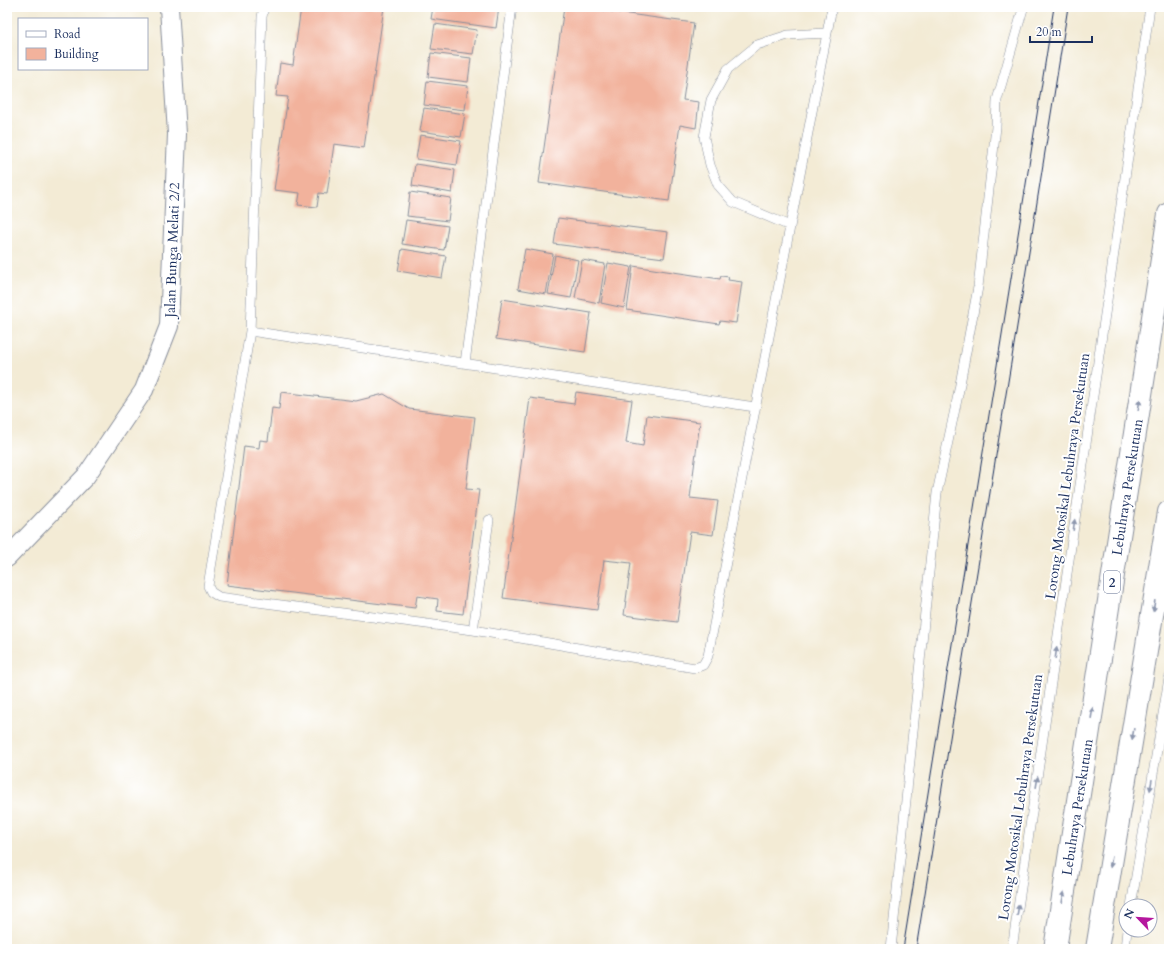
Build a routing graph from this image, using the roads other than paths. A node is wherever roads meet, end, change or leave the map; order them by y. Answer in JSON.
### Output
{"nodes":[{"id":1,"x":169,"y":7,"type":"edge"},
{"id":2,"x":264,"y":7,"type":"edge"},
{"id":3,"x":512,"y":7,"type":"edge"},
{"id":4,"x":832,"y":7,"type":"edge"},
{"id":5,"x":1024,"y":7,"type":"edge"},
{"id":6,"x":1150,"y":7,"type":"edge"},
{"id":7,"x":827,"y":33,"type":"junction"},
{"id":8,"x":1169,"y":214,"type":"edge"},
{"id":9,"x":790,"y":226,"type":"junction"},
{"id":10,"x":250,"y":331,"type":"junction"},
{"id":11,"x":465,"y":363,"type":"junction"},
{"id":12,"x":755,"y":407,"type":"junction"},
{"id":13,"x":1169,"y":512,"type":"edge"},
{"id":14,"x":489,"y":520,"type":"dead end"},
{"id":15,"x":7,"y":558,"type":"edge"},
{"id":16,"x":473,"y":630,"type":"junction"},
{"id":17,"x":1169,"y":678,"type":"edge"},
{"id":18,"x":1132,"y":898,"type":"edge"},
{"id":19,"x":1126,"y":938,"type":"edge"},
{"id":20,"x":891,"y":949,"type":"edge"},
{"id":21,"x":1012,"y":949,"type":"edge"},
{"id":22,"x":1055,"y":949,"type":"edge"},
{"id":23,"x":1097,"y":949,"type":"edge"},
{"id":24,"x":1125,"y":949,"type":"edge"}],
"edges":[{"from":1,"to":15,"type":"street","name":"Jalan Bunga Melati 2/2"},
{"from":2,"to":10,"type":"lane"},
{"from":3,"to":11,"type":"lane"},
{"from":4,"to":7,"type":"lane"},
{"from":5,"to":20,"type":"lane"},
{"from":21,"to":6,"type":"lane","name":"Lorong Motosikal Lebuhraya Persekutuan","one_way":true},
{"from":7,"to":9,"type":"lane"},
{"from":7,"to":9,"type":"lane"},
{"from":22,"to":8,"type":"highway","name":"Lebuhraya Persekutuan","number":"2","one_way":true},
{"from":9,"to":12,"type":"lane"},
{"from":10,"to":11,"type":"lane"},
{"from":10,"to":16,"type":"lane"},
{"from":11,"to":12,"type":"lane"},
{"from":12,"to":16,"type":"lane"},
{"from":13,"to":23,"type":"highway","one_way":true},
{"from":14,"to":16,"type":"lane"},
{"from":17,"to":18,"type":"lane","one_way":true},
{"from":19,"to":24,"type":"lane"}]}
